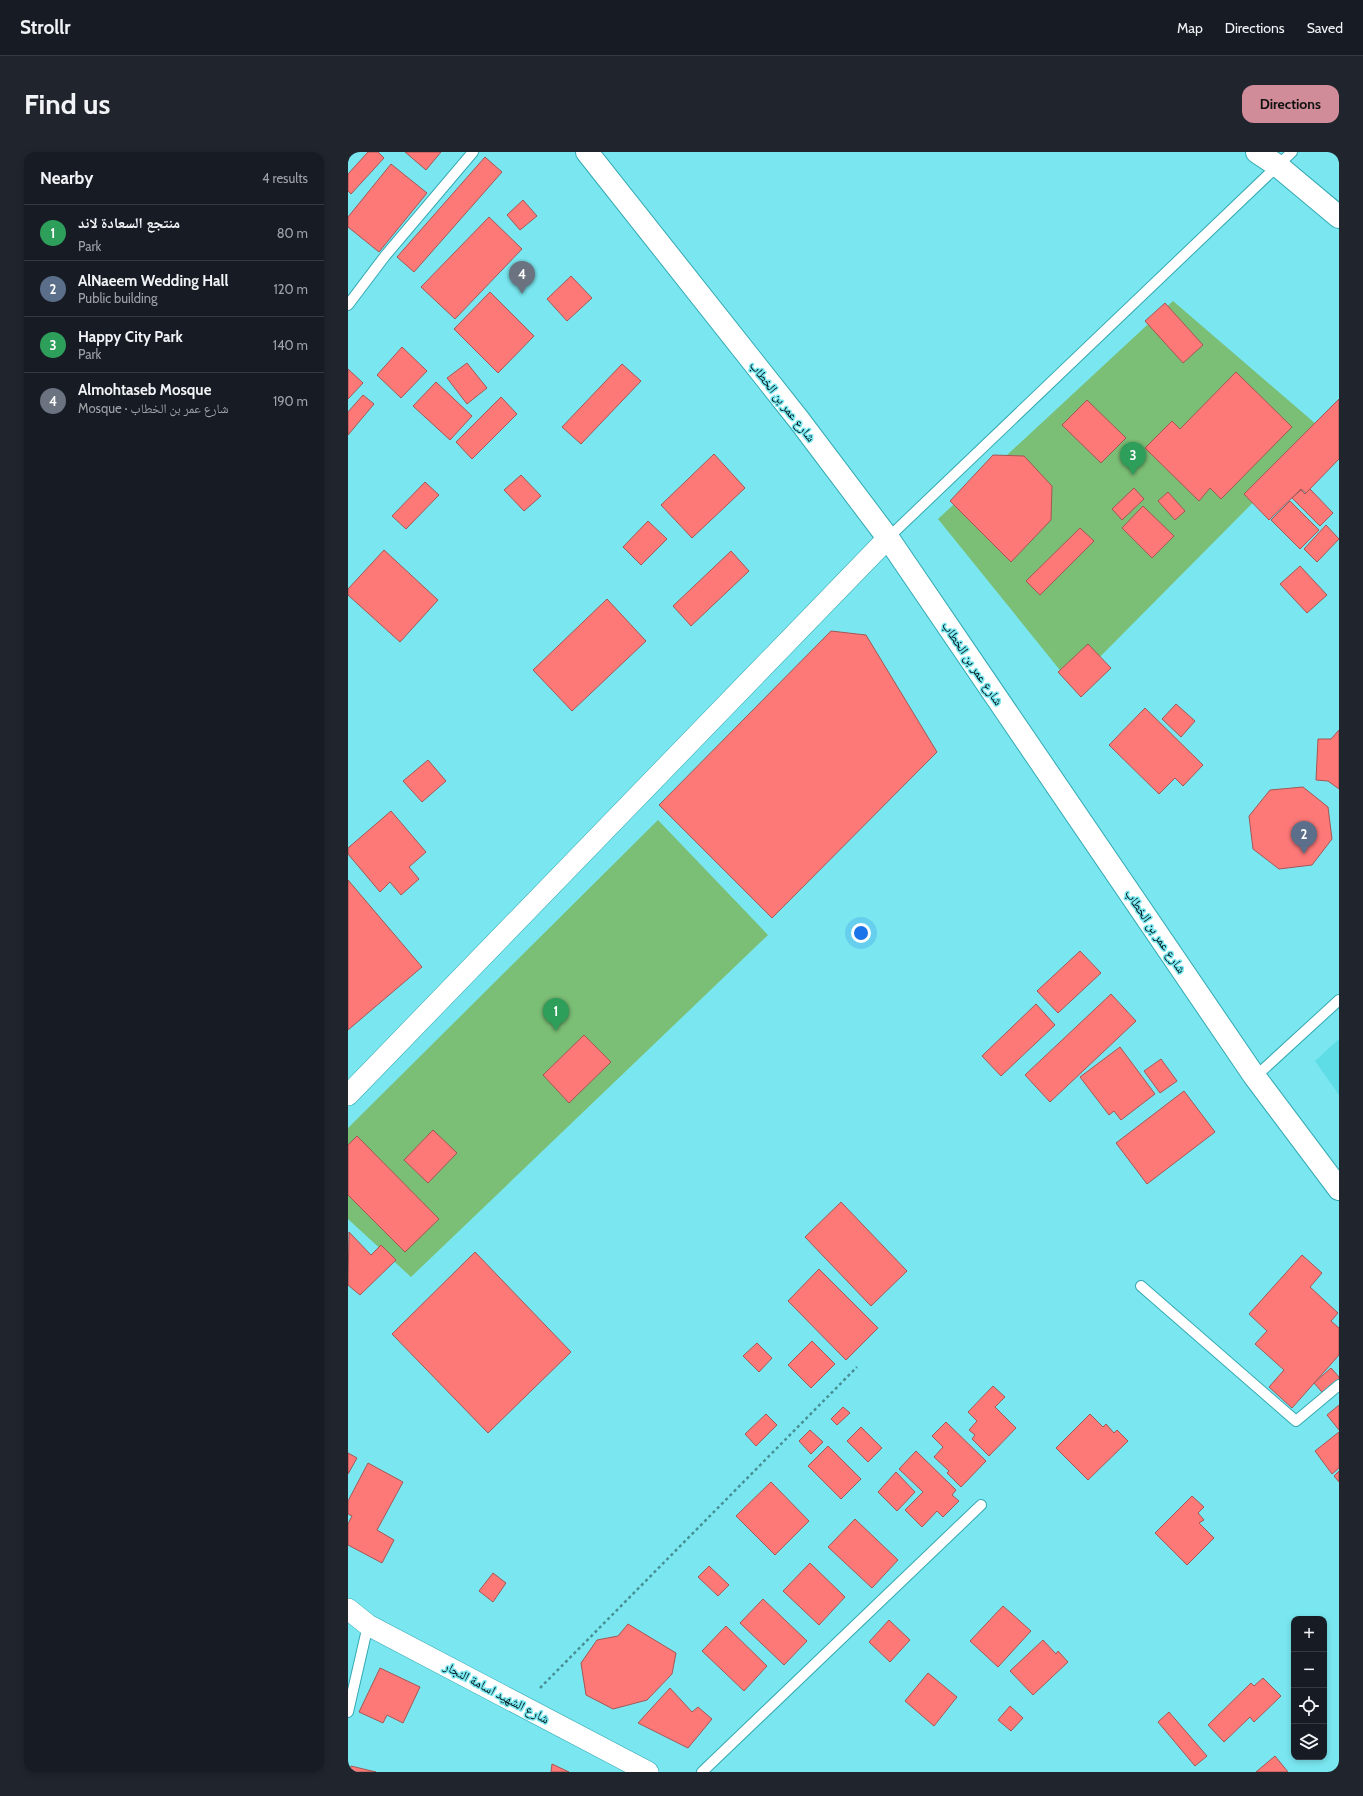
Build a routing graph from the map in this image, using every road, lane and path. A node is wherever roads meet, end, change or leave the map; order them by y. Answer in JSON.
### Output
{"nodes":[{"id":1,"x":473,"y":152,"type":"edge"},
{"id":2,"x":587,"y":152,"type":"edge"},
{"id":3,"x":1257,"y":152,"type":"edge"},
{"id":4,"x":1285,"y":159,"type":"edge"},
{"id":5,"x":1339,"y":217,"type":"edge"},
{"id":6,"x":348,"y":305,"type":"edge"},
{"id":7,"x":888,"y":538,"type":"junction"},
{"id":8,"x":1339,"y":1000,"type":"edge"},
{"id":9,"x":1255,"y":1077,"type":"junction"},
{"id":10,"x":348,"y":1095,"type":"edge"},
{"id":11,"x":1339,"y":1189,"type":"edge"},
{"id":12,"x":1141,"y":1286,"type":"dead end"},
{"id":13,"x":857,"y":1367,"type":"dead end"},
{"id":14,"x":1339,"y":1386,"type":"edge"},
{"id":15,"x":981,"y":1505,"type":"dead end"},
{"id":16,"x":348,"y":1609,"type":"edge"},
{"id":17,"x":368,"y":1625,"type":"junction"},
{"id":18,"x":522,"y":1705,"type":"junction"},
{"id":19,"x":348,"y":1712,"type":"edge"},
{"id":20,"x":648,"y":1772,"type":"edge"},
{"id":21,"x":702,"y":1772,"type":"edge"}],
"edges":[{"from":1,"to":6,"type":"lane"},
{"from":2,"to":7,"type":"main road","name":"شارع عمر بن الخطاب"},
{"from":3,"to":4,"type":"main road"},
{"from":4,"to":5,"type":"main road"},
{"from":4,"to":7,"type":"lane"},
{"from":7,"to":9,"type":"main road","name":"شارع عمر بن الخطاب"},
{"from":7,"to":10,"type":"street"},
{"from":8,"to":9,"type":"lane"},
{"from":9,"to":11,"type":"main road","name":"شارع عمر بن الخطاب"},
{"from":12,"to":14,"type":"lane"},
{"from":13,"to":18,"type":"path"},
{"from":15,"to":21,"type":"lane"},
{"from":16,"to":17,"type":"street","name":"شارع الشهيد اسامة النجار"},
{"from":17,"to":18,"type":"street","name":"شارع الشهيد اسامة النجار"},
{"from":17,"to":19,"type":"lane"},
{"from":18,"to":20,"type":"street","name":"شارع الشهيد اسامة النجار"}]}
